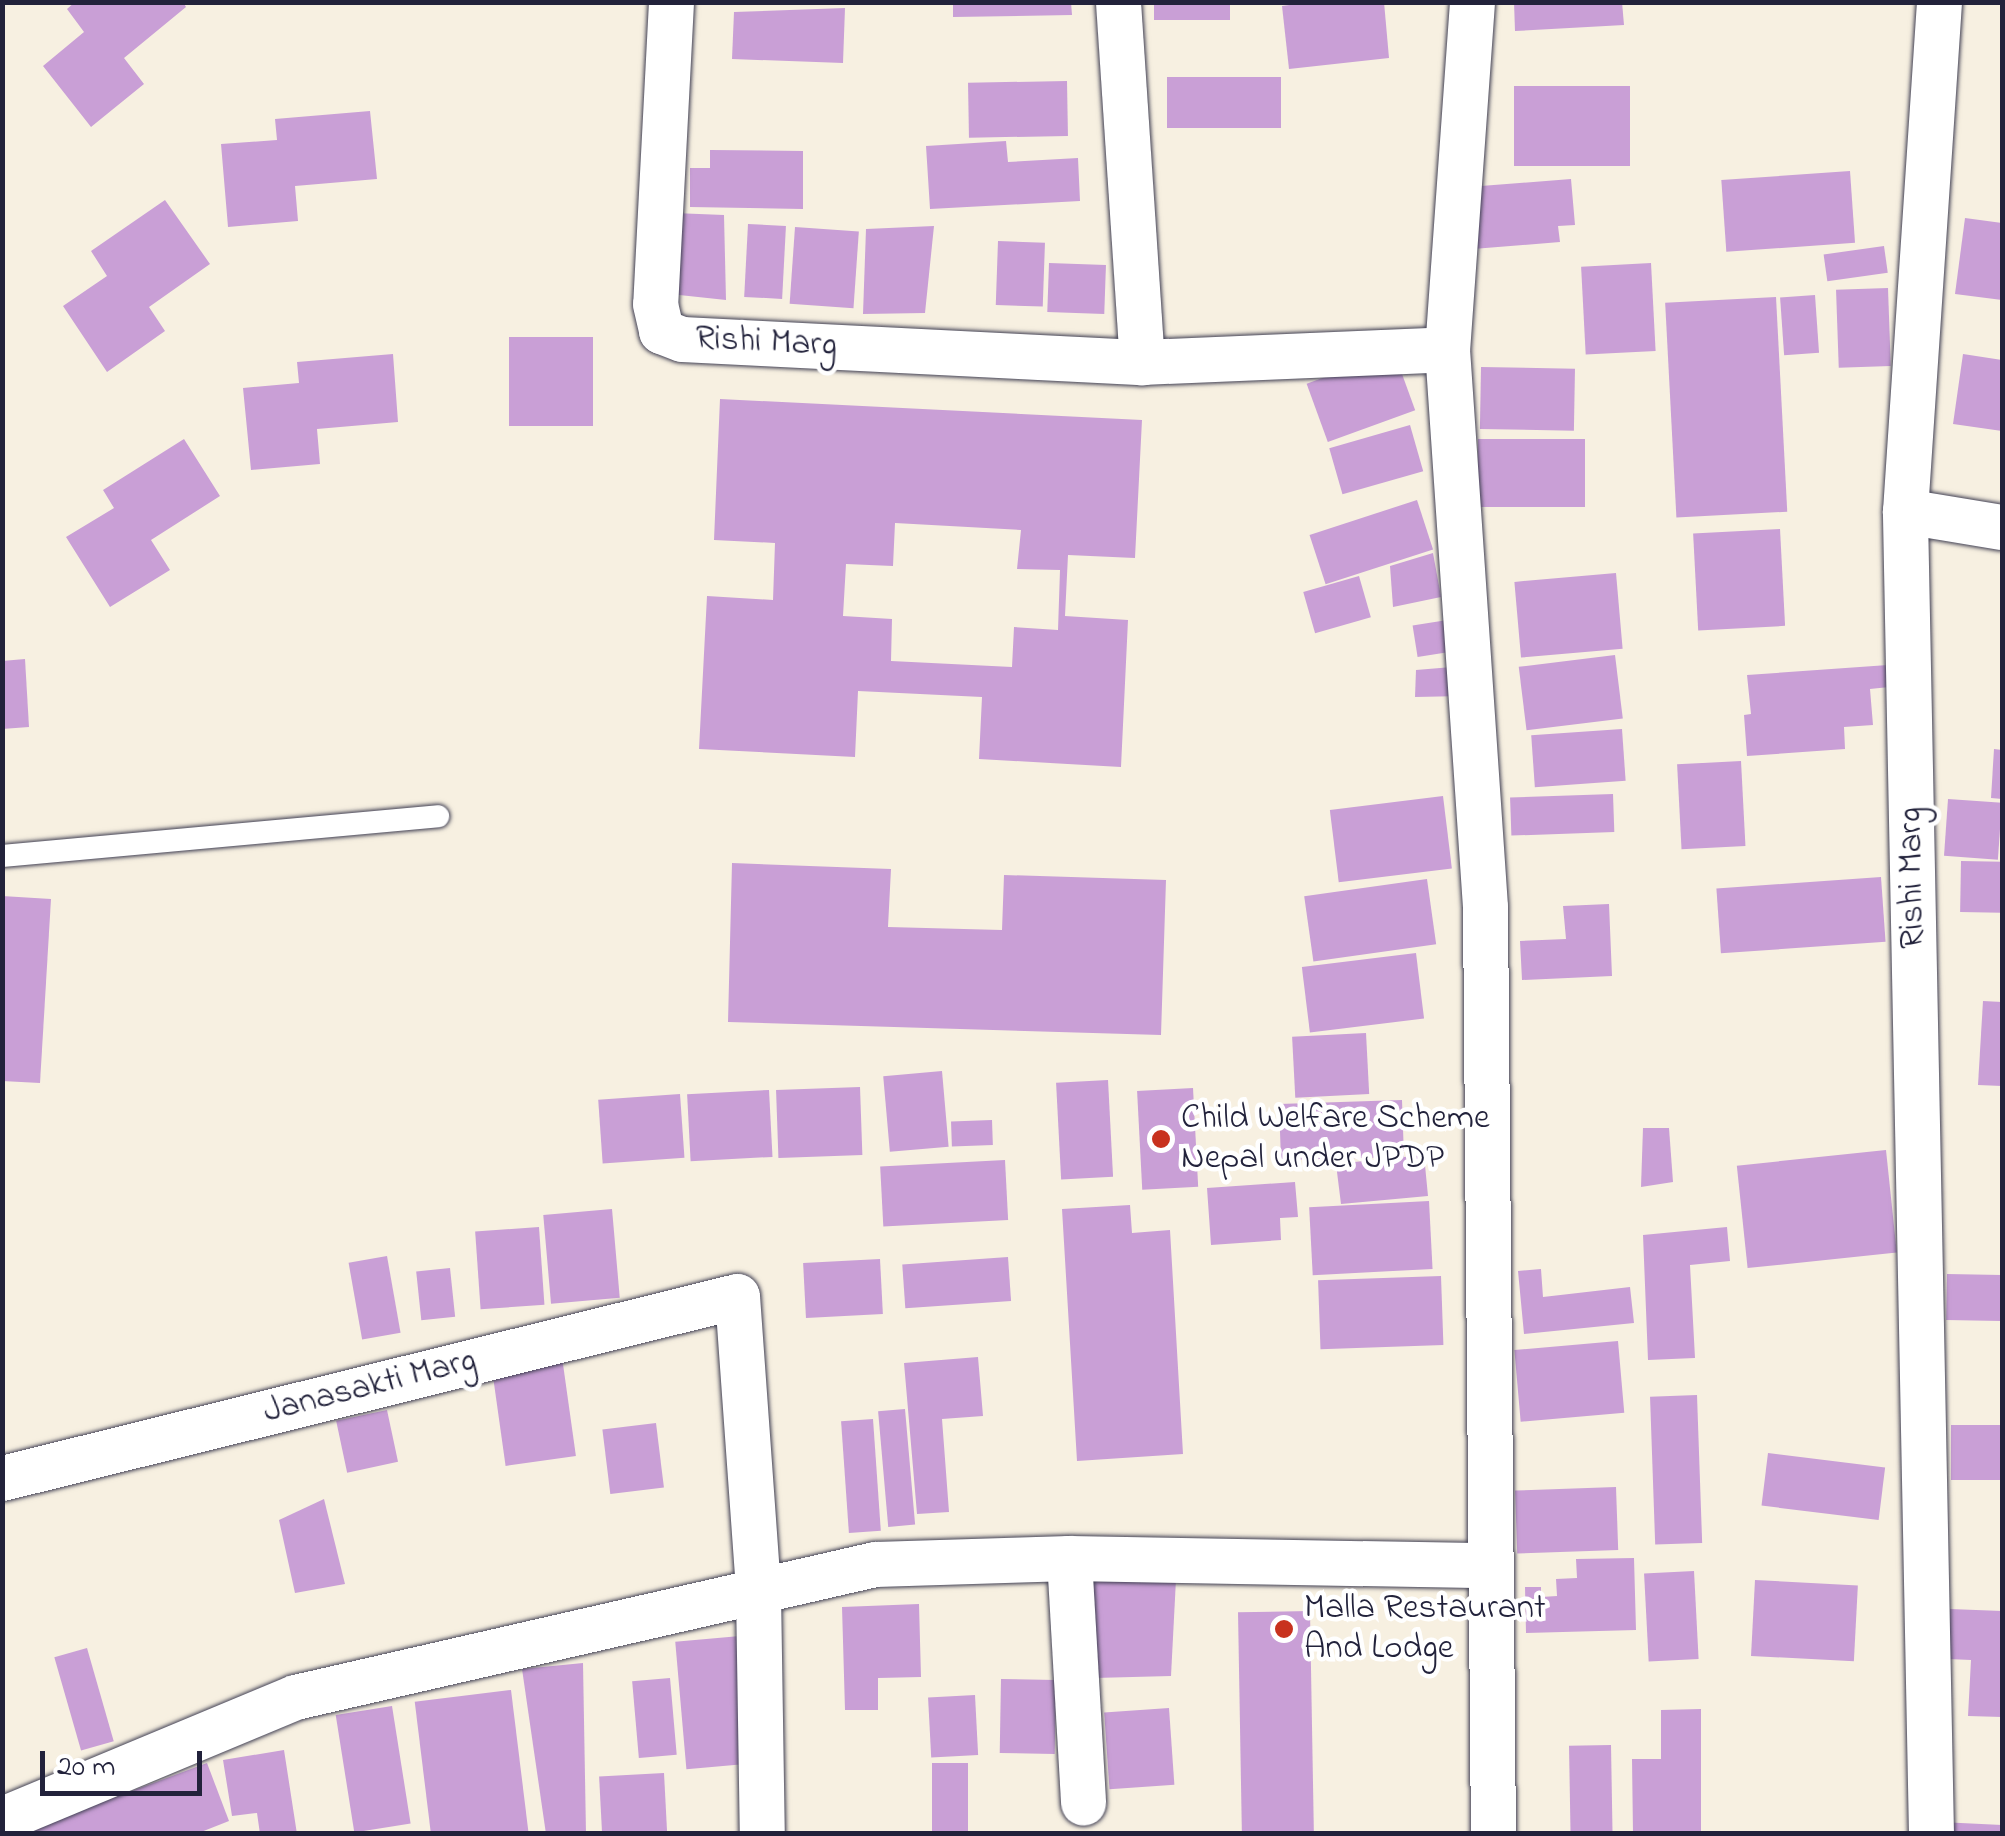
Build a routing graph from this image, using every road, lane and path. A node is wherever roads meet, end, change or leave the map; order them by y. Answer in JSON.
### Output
{"nodes":[{"id":1,"x":670,"y":2,"type":"edge"},
{"id":2,"x":1118,"y":2,"type":"edge"},
{"id":3,"x":1472,"y":2,"type":"edge"},
{"id":4,"x":1939,"y":2,"type":"edge"},
{"id":5,"x":1447,"y":348,"type":"junction"},
{"id":6,"x":1142,"y":362,"type":"junction"},
{"id":7,"x":1905,"y":511,"type":"junction"},
{"id":8,"x":2002,"y":527,"type":"edge"},
{"id":9,"x":438,"y":816,"type":"dead end"},
{"id":10,"x":2,"y":856,"type":"edge"},
{"id":11,"x":2,"y":1478,"type":"edge"},
{"id":12,"x":1069,"y":1558,"type":"junction"},
{"id":13,"x":1490,"y":1565,"type":"junction"},
{"id":14,"x":758,"y":1592,"type":"junction"},
{"id":15,"x":1083,"y":1802,"type":"dead end"},
{"id":16,"x":2,"y":1820,"type":"edge"},
{"id":17,"x":762,"y":1834,"type":"edge"},
{"id":18,"x":1493,"y":1834,"type":"edge"},
{"id":19,"x":1931,"y":1834,"type":"edge"}],
"edges":[{"from":1,"to":6,"type":"street","name":"Rishi Marg"},
{"from":2,"to":6,"type":"street"},
{"from":3,"to":5,"type":"street"},
{"from":4,"to":7,"type":"street","name":"Rishi Marg"},
{"from":5,"to":6,"type":"street","name":"Rishi Marg"},
{"from":5,"to":13,"type":"street"},
{"from":7,"to":8,"type":"street"},
{"from":7,"to":19,"type":"street","name":"Rishi Marg"},
{"from":9,"to":10,"type":"lane"},
{"from":11,"to":14,"type":"street","name":"Janasakti Marg"},
{"from":12,"to":13,"type":"street"},
{"from":12,"to":14,"type":"street"},
{"from":12,"to":15,"type":"street"},
{"from":13,"to":18,"type":"street"},
{"from":14,"to":16,"type":"street"},
{"from":14,"to":17,"type":"street"}]}
